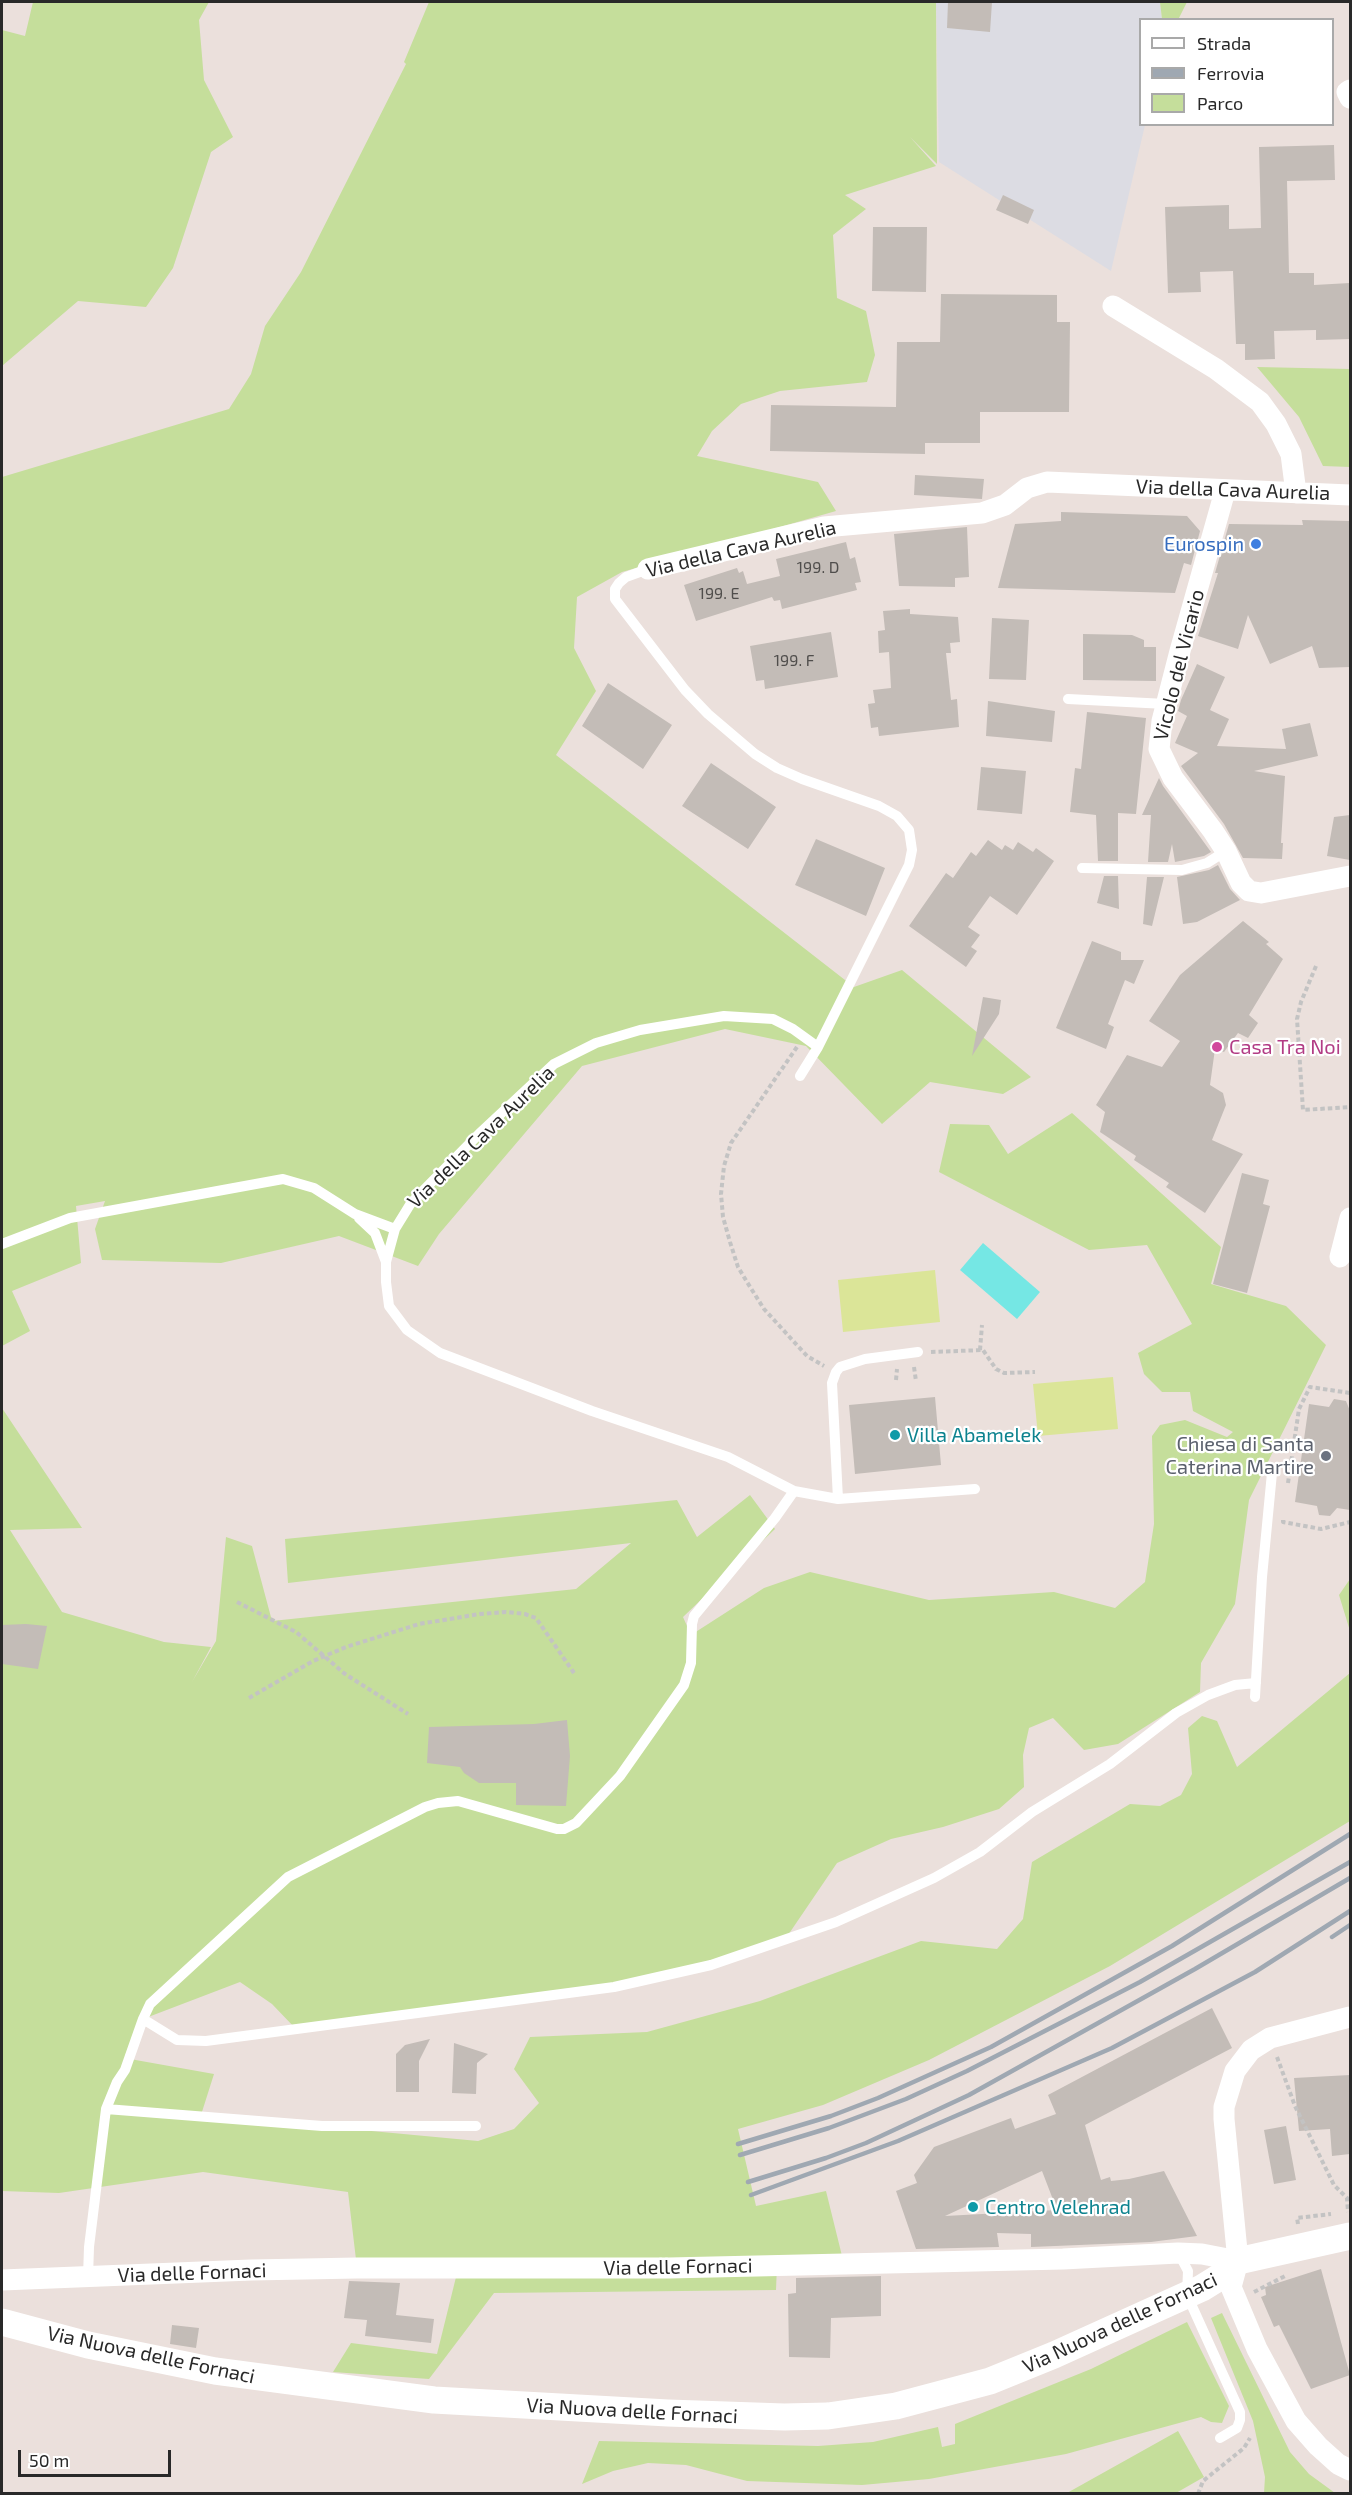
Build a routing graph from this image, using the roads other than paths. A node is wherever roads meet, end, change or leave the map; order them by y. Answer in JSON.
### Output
{"nodes":[{"id":1,"x":1350,"y":90,"type":"edge"},
{"id":2,"x":1350,"y":98,"type":"edge"},
{"id":3,"x":1113,"y":306,"type":"dead end"},
{"id":4,"x":1225,"y":490,"type":"junction"},
{"id":5,"x":1296,"y":493,"type":"junction"},
{"id":6,"x":1350,"y":495,"type":"edge"},
{"id":7,"x":648,"y":569,"type":"joint"},
{"id":8,"x":1068,"y":699,"type":"dead end"},
{"id":9,"x":1166,"y":704,"type":"junction"},
{"id":10,"x":1226,"y":851,"type":"junction"},
{"id":11,"x":1082,"y":868,"type":"dead end"},
{"id":12,"x":1350,"y":876,"type":"edge"},
{"id":13,"x":818,"y":1047,"type":"junction"},
{"id":14,"x":800,"y":1076,"type":"dead end"},
{"id":15,"x":355,"y":1214,"type":"junction"},
{"id":16,"x":1350,"y":1218,"type":"edge"},
{"id":17,"x":395,"y":1229,"type":"junction"},
{"id":18,"x":2,"y":1244,"type":"edge"},
{"id":19,"x":1340,"y":1257,"type":"dead end"},
{"id":20,"x":387,"y":1263,"type":"junction"},
{"id":21,"x":918,"y":1352,"type":"road end"},
{"id":22,"x":1272,"y":1473,"type":"dead end"},
{"id":23,"x":975,"y":1489,"type":"dead end"},
{"id":24,"x":794,"y":1491,"type":"junction"},
{"id":25,"x":838,"y":1498,"type":"junction"},
{"id":26,"x":1256,"y":1683,"type":"junction"},
{"id":27,"x":1255,"y":1697,"type":"dead end"},
{"id":28,"x":1350,"y":2017,"type":"edge"},
{"id":29,"x":143,"y":2019,"type":"junction"},
{"id":30,"x":106,"y":2109,"type":"junction"},
{"id":31,"x":476,"y":2126,"type":"dead end"},
{"id":32,"x":1349,"y":2224,"type":"edge"},
{"id":33,"x":1179,"y":2253,"type":"junction"},
{"id":34,"x":1238,"y":2261,"type":"junction"},
{"id":35,"x":88,"y":2277,"type":"junction"},
{"id":36,"x":2,"y":2280,"type":"edge"},
{"id":37,"x":1187,"y":2295,"type":"junction"},
{"id":38,"x":2,"y":2322,"type":"edge"},
{"id":39,"x":1220,"y":2438,"type":"dead end"},
{"id":40,"x":1350,"y":2470,"type":"edge"}],
"edges":[{"from":1,"to":2,"type":"street"},
{"from":3,"to":5,"type":"street"},
{"from":4,"to":5,"type":"street","name":"Via della Cava Aurelia"},
{"from":4,"to":7,"type":"street","name":"Via della Cava Aurelia"},
{"from":4,"to":9,"type":"street","name":"Vicolo del Vicario"},
{"from":5,"to":6,"type":"street","name":"Via della Cava Aurelia"},
{"from":7,"to":13,"type":"lane","name":"Via della Cava Aurelia"},
{"from":8,"to":9,"type":"lane"},
{"from":9,"to":10,"type":"street","name":"Vicolo del Vicario"},
{"from":10,"to":11,"type":"lane"},
{"from":10,"to":12,"type":"street","name":"Vicolo del Vicario"},
{"from":13,"to":14,"type":"lane"},
{"from":13,"to":17,"type":"lane","name":"Via della Cava Aurelia"},
{"from":15,"to":17,"type":"lane"},
{"from":15,"to":18,"type":"lane"},
{"from":15,"to":20,"type":"lane"},
{"from":16,"to":19,"type":"street"},
{"from":17,"to":20,"type":"lane","name":"Via della Cava Aurelia"},
{"from":20,"to":24,"type":"lane","name":"Via della Cava Aurelia"},
{"from":21,"to":25,"type":"lane"},
{"from":22,"to":26,"type":"lane"},
{"from":23,"to":25,"type":"lane","name":"Via della Cava Aurelia"},
{"from":24,"to":25,"type":"lane","name":"Via della Cava Aurelia"},
{"from":24,"to":29,"type":"lane"},
{"from":26,"to":27,"type":"lane"},
{"from":26,"to":29,"type":"lane"},
{"from":28,"to":34,"type":"street"},
{"from":29,"to":30,"type":"lane"},
{"from":30,"to":31,"type":"lane"},
{"from":30,"to":35,"type":"lane"},
{"from":32,"to":34,"type":"street","name":"Via delle Fornaci"},
{"from":33,"to":34,"type":"street","name":"Via delle Fornaci"},
{"from":33,"to":35,"type":"street","name":"Via delle Fornaci"},
{"from":33,"to":37,"type":"lane"},
{"from":34,"to":37,"type":"street","name":"Via Nuova delle Fornaci"},
{"from":34,"to":40,"type":"street"},
{"from":35,"to":36,"type":"street","name":"Via delle Fornaci"},
{"from":37,"to":38,"type":"street","name":"Via Nuova delle Fornaci"},
{"from":37,"to":39,"type":"lane"}]}
